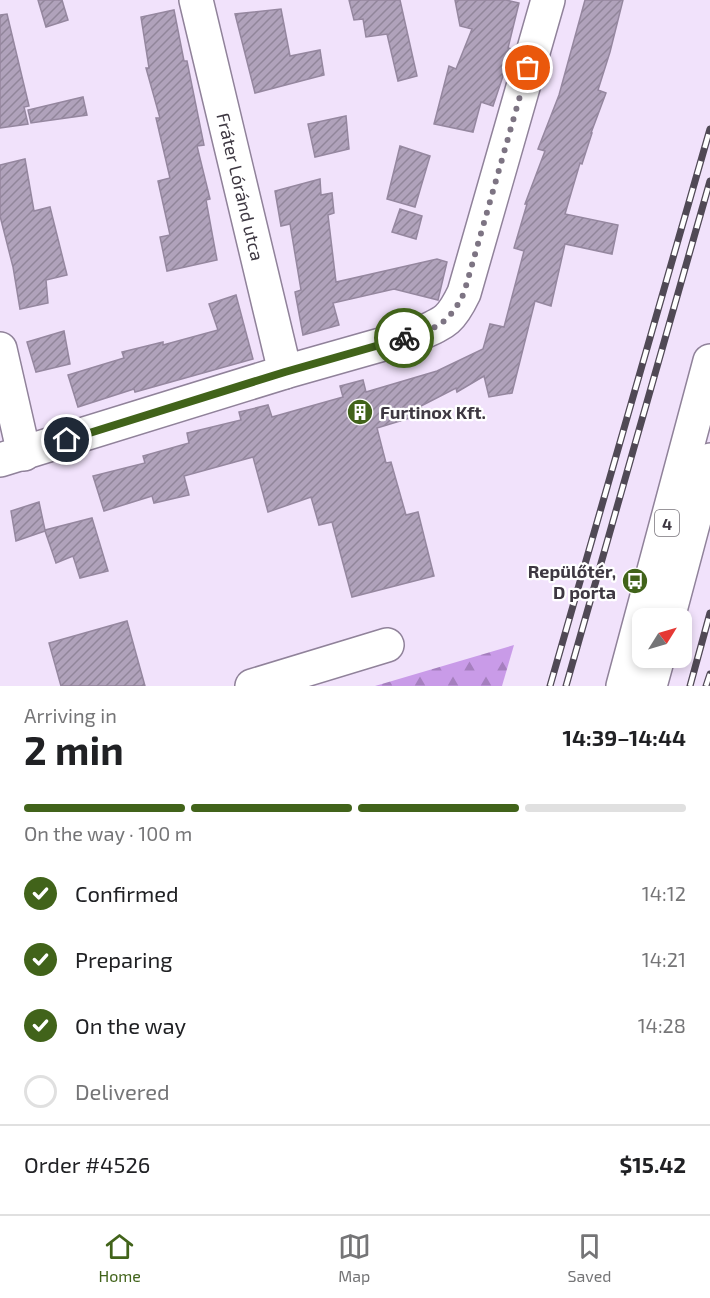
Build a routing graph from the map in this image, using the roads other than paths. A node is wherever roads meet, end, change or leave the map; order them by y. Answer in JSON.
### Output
{"nodes":[{"id":1,"x":196,"y":0,"type":"edge"},
{"id":2,"x":548,"y":0,"type":"edge"},
{"id":3,"x":0,"y":349,"type":"edge"},
{"id":4,"x":710,"y":361,"type":"edge"},
{"id":5,"x":285,"y":372,"type":"junction"},
{"id":6,"x":12,"y":457,"type":"edge"},
{"id":7,"x":710,"y":460,"type":"edge"},
{"id":8,"x":671,"y":608,"type":"edge"},
{"id":9,"x":387,"y":645,"type":"dead end"},
{"id":10,"x":655,"y":668,"type":"edge"},
{"id":11,"x":252,"y":686,"type":"edge"},
{"id":12,"x":623,"y":686,"type":"edge"},
{"id":13,"x":650,"y":686,"type":"edge"}],
"edges":[{"from":1,"to":5,"type":"street","name":"Fráter Lóránd utca"},
{"from":2,"to":5,"type":"street"},
{"from":3,"to":6,"type":"street"},
{"from":4,"to":12,"type":"street","number":"4"},
{"from":5,"to":6,"type":"street"},
{"from":7,"to":8,"type":"street","number":"4"},
{"from":9,"to":11,"type":"street"},
{"from":10,"to":13,"type":"street"}]}
